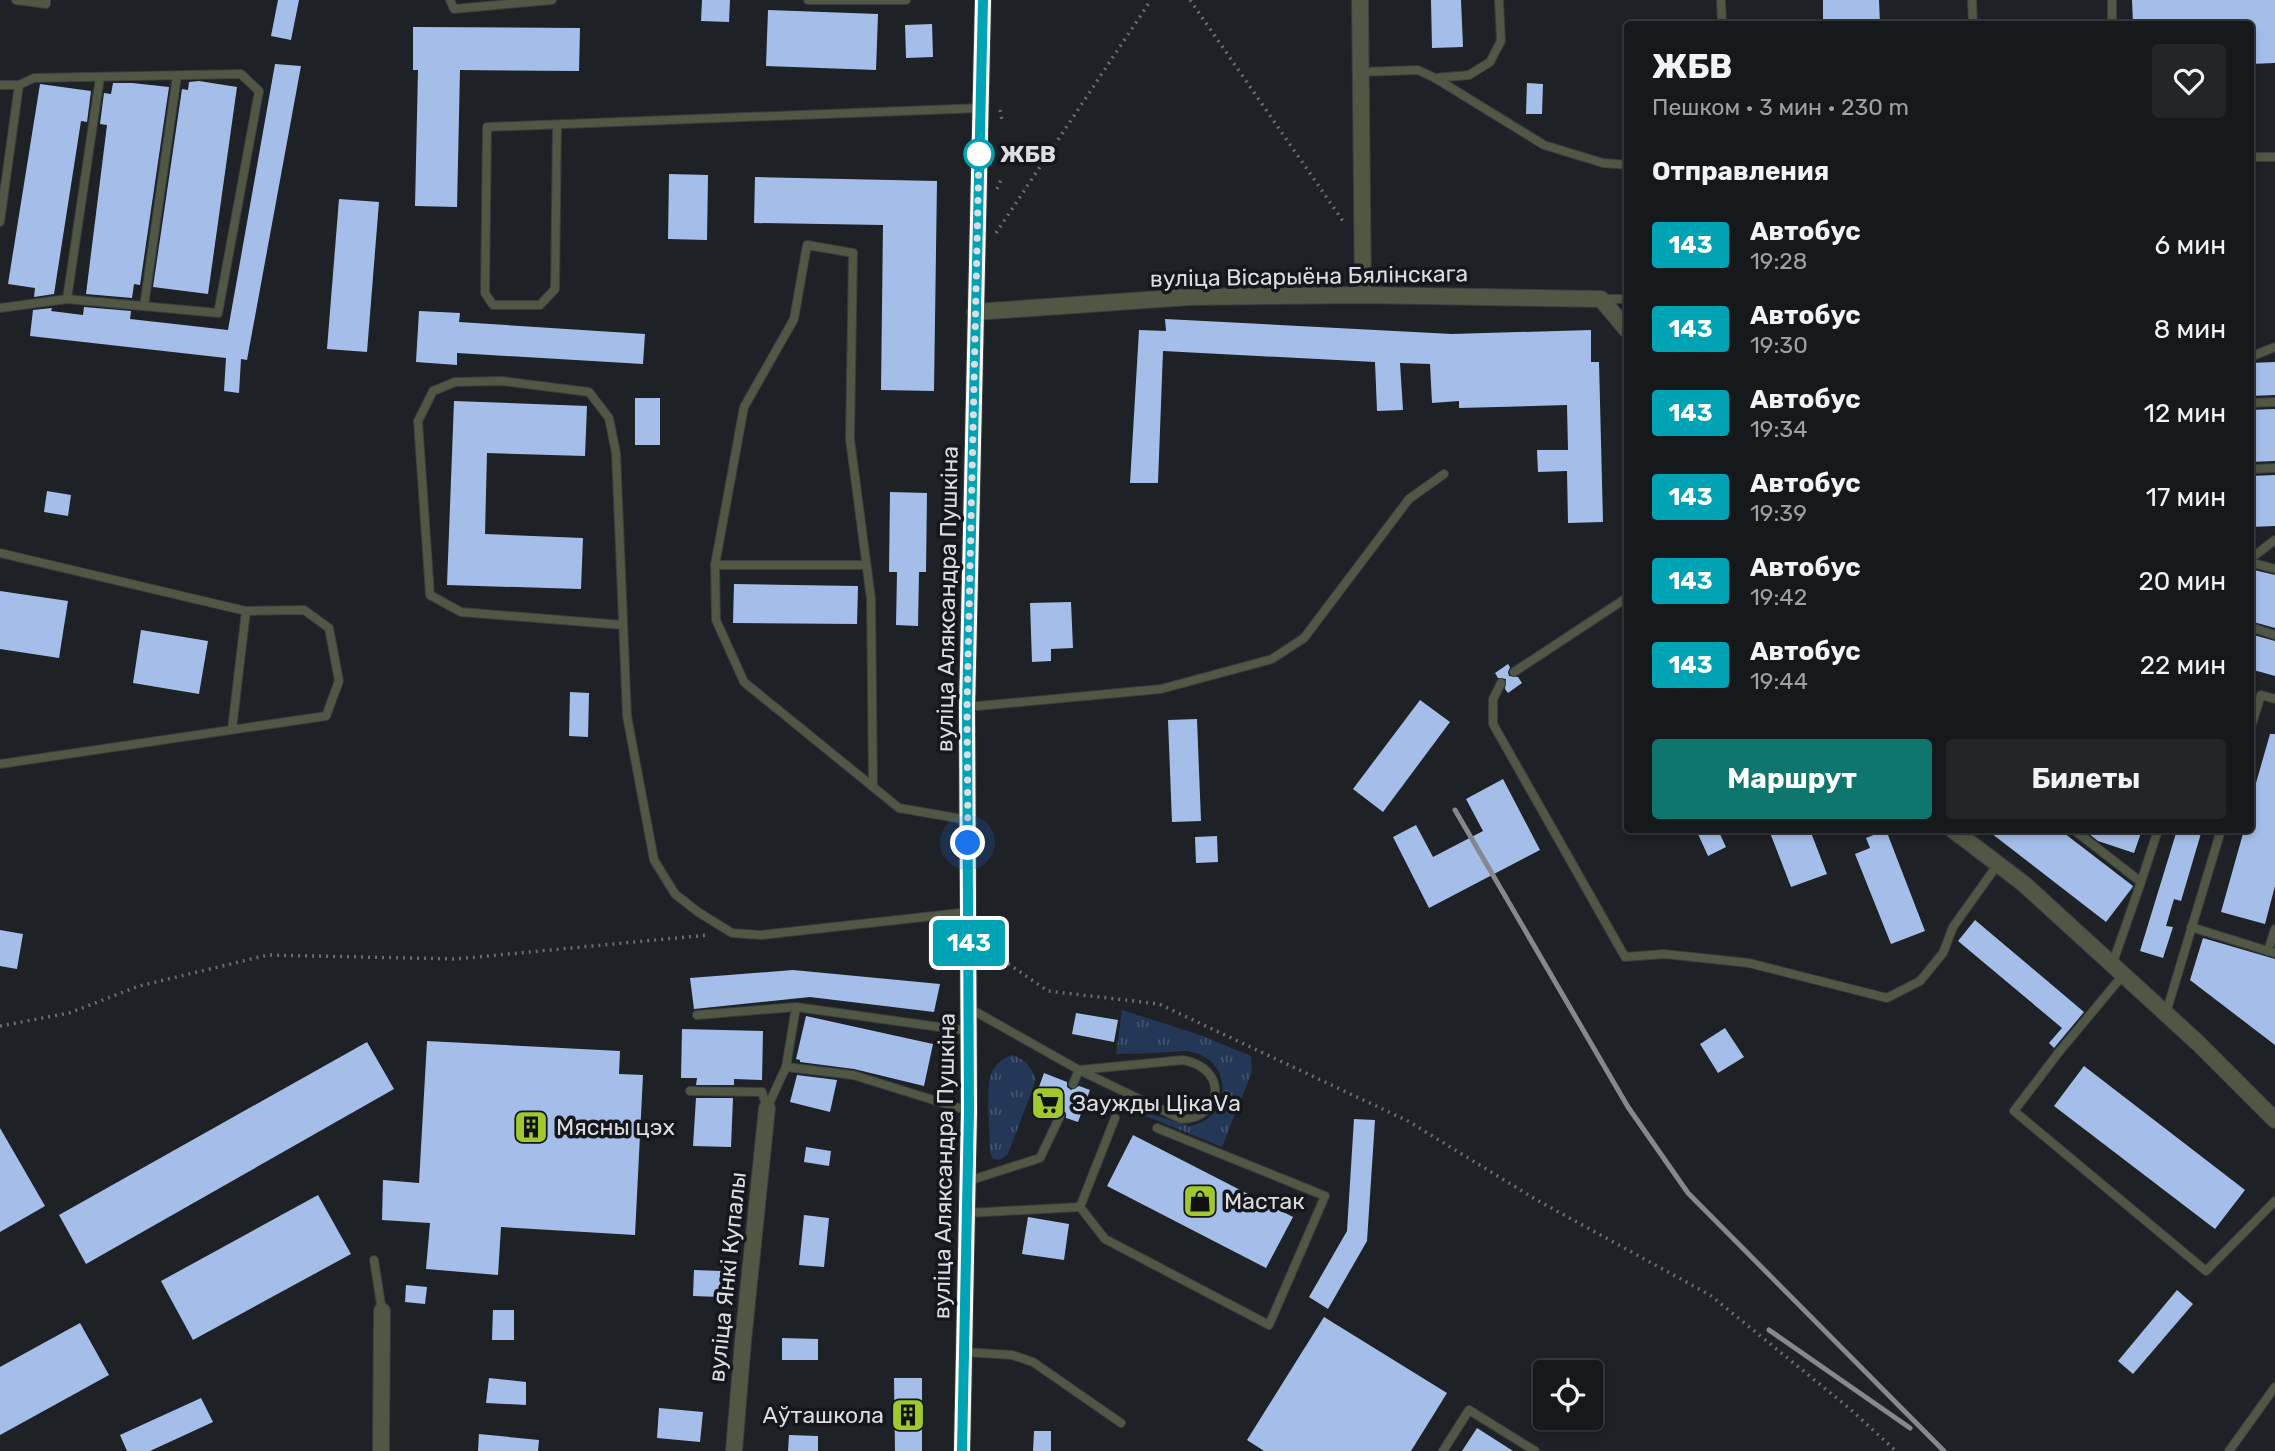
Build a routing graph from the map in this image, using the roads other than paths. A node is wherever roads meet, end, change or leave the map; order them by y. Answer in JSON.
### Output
{"nodes":[{"id":1,"x":16,"y":0,"type":"edge"},
{"id":2,"x":46,"y":0,"type":"edge"},
{"id":3,"x":450,"y":0,"type":"edge"},
{"id":4,"x":552,"y":0,"type":"edge"},
{"id":5,"x":808,"y":0,"type":"edge"},
{"id":6,"x":906,"y":0,"type":"edge"},
{"id":7,"x":983,"y":0,"type":"edge"},
{"id":8,"x":1360,"y":0,"type":"edge"},
{"id":9,"x":1499,"y":0,"type":"edge"},
{"id":10,"x":1721,"y":0,"type":"edge"},
{"id":11,"x":1972,"y":0,"type":"edge"},
{"id":12,"x":2112,"y":0,"type":"edge"},
{"id":13,"x":1723,"y":21,"type":"edge"},
{"id":14,"x":1973,"y":21,"type":"edge"},
{"id":15,"x":2112,"y":21,"type":"edge"},
{"id":16,"x":1360,"y":72,"type":"junction"},
{"id":17,"x":177,"y":76,"type":"junction"},
{"id":18,"x":100,"y":77,"type":"junction"},
{"id":19,"x":1435,"y":78,"type":"junction"},
{"id":20,"x":0,"y":85,"type":"edge"},
{"id":21,"x":19,"y":85,"type":"junction"},
{"id":22,"x":981,"y":108,"type":"junction"},
{"id":23,"x":557,"y":125,"type":"junction"},
{"id":24,"x":2254,"y":157,"type":"edge"},
{"id":25,"x":2275,"y":157,"type":"edge"},
{"id":26,"x":1624,"y":165,"type":"edge"},
{"id":27,"x":0,"y":222,"type":"edge"},
{"id":28,"x":1363,"y":295,"type":"junction"},
{"id":29,"x":67,"y":299,"type":"junction"},
{"id":30,"x":1601,"y":299,"type":"junction"},
{"id":31,"x":1624,"y":299,"type":"edge"},
{"id":32,"x":144,"y":306,"type":"junction"},
{"id":33,"x":0,"y":307,"type":"edge"},
{"id":34,"x":975,"y":312,"type":"junction"},
{"id":35,"x":1624,"y":326,"type":"edge"},
{"id":36,"x":2275,"y":346,"type":"edge"},
{"id":37,"x":2254,"y":355,"type":"edge"},
{"id":38,"x":2275,"y":402,"type":"edge"},
{"id":39,"x":2254,"y":403,"type":"edge"},
{"id":40,"x":2275,"y":468,"type":"edge"},
{"id":41,"x":2254,"y":469,"type":"edge"},
{"id":42,"x":1444,"y":474,"type":"dead end"},
{"id":43,"x":2275,"y":540,"type":"edge"},
{"id":44,"x":0,"y":553,"type":"edge"},
{"id":45,"x":2254,"y":558,"type":"edge"},
{"id":46,"x":2254,"y":562,"type":"edge"},
{"id":47,"x":715,"y":565,"type":"junction"},
{"id":48,"x":866,"y":565,"type":"junction"},
{"id":49,"x":2275,"y":569,"type":"edge"},
{"id":50,"x":1624,"y":600,"type":"edge"},
{"id":51,"x":246,"y":611,"type":"junction"},
{"id":52,"x":623,"y":625,"type":"junction"},
{"id":53,"x":2254,"y":628,"type":"edge"},
{"id":54,"x":2275,"y":635,"type":"edge"},
{"id":55,"x":1514,"y":672,"type":"dead end"},
{"id":56,"x":1501,"y":683,"type":"dead end"},
{"id":57,"x":2275,"y":699,"type":"edge"},
{"id":58,"x":967,"y":708,"type":"junction"},
{"id":59,"x":2254,"y":717,"type":"edge"},
{"id":60,"x":232,"y":729,"type":"junction"},
{"id":61,"x":0,"y":764,"type":"edge"},
{"id":62,"x":873,"y":786,"type":"junction"},
{"id":63,"x":968,"y":820,"type":"junction"},
{"id":64,"x":1957,"y":833,"type":"edge"},
{"id":65,"x":2084,"y":833,"type":"edge"},
{"id":66,"x":2157,"y":833,"type":"edge"},
{"id":67,"x":2220,"y":833,"type":"edge"},
{"id":68,"x":1998,"y":864,"type":"junction"},
{"id":69,"x":2141,"y":882,"type":"junction"},
{"id":70,"x":969,"y":912,"type":"junction"},
{"id":71,"x":2191,"y":927,"type":"junction"},
{"id":72,"x":2275,"y":929,"type":"edge"},
{"id":73,"x":2272,"y":952,"type":"edge"},
{"id":74,"x":2118,"y":970,"type":"junction"},
{"id":75,"x":796,"y":1007,"type":"junction"},
{"id":76,"x":969,"y":1008,"type":"junction"},
{"id":77,"x":2166,"y":1013,"type":"junction"},
{"id":78,"x":697,"y":1015,"type":"dead end"},
{"id":79,"x":969,"y":1031,"type":"junction"},
{"id":80,"x":786,"y":1067,"type":"junction"},
{"id":81,"x":1079,"y":1070,"type":"junction"},
{"id":82,"x":1073,"y":1084,"type":"dead end"},
{"id":83,"x":690,"y":1091,"type":"dead end"},
{"id":84,"x":767,"y":1108,"type":"junction"},
{"id":85,"x":969,"y":1111,"type":"junction"},
{"id":86,"x":1060,"y":1116,"type":"dead end"},
{"id":87,"x":1115,"y":1118,"type":"dead end"},
{"id":88,"x":2275,"y":1120,"type":"edge"},
{"id":89,"x":1157,"y":1128,"type":"dead end"},
{"id":90,"x":968,"y":1181,"type":"junction"},
{"id":91,"x":2275,"y":1201,"type":"edge"},
{"id":92,"x":1080,"y":1207,"type":"junction"},
{"id":93,"x":967,"y":1213,"type":"junction"},
{"id":94,"x":374,"y":1260,"type":"dead end"},
{"id":95,"x":382,"y":1311,"type":"joint"},
{"id":96,"x":964,"y":1352,"type":"junction"},
{"id":97,"x":2275,"y":1387,"type":"edge"},
{"id":98,"x":1121,"y":1423,"type":"dead end"},
{"id":99,"x":381,"y":1451,"type":"edge"},
{"id":100,"x":734,"y":1451,"type":"edge"},
{"id":101,"x":962,"y":1451,"type":"edge"},
{"id":102,"x":1443,"y":1451,"type":"edge"},
{"id":103,"x":1535,"y":1451,"type":"edge"},
{"id":104,"x":2229,"y":1451,"type":"edge"}],
"edges":[{"from":1,"to":2,"type":"lane"},
{"from":3,"to":4,"type":"lane"},
{"from":5,"to":6,"type":"lane"},
{"from":7,"to":22,"type":"street","name":"вуліца Аляксандра Пушкіна"},
{"from":8,"to":16,"type":"street"},
{"from":9,"to":19,"type":"lane"},
{"from":10,"to":13,"type":"lane"},
{"from":11,"to":14,"type":"lane"},
{"from":12,"to":15,"type":"lane"},
{"from":16,"to":19,"type":"lane"},
{"from":16,"to":28,"type":"street"},
{"from":17,"to":18,"type":"lane"},
{"from":17,"to":32,"type":"lane"},
{"from":17,"to":32,"type":"lane"},
{"from":18,"to":21,"type":"lane"},
{"from":18,"to":29,"type":"lane"},
{"from":19,"to":26,"type":"lane"},
{"from":20,"to":21,"type":"lane"},
{"from":21,"to":27,"type":"lane"},
{"from":22,"to":23,"type":"lane"},
{"from":22,"to":34,"type":"street","name":"вуліца Аляксандра Пушкіна"},
{"from":23,"to":23,"type":"lane"},
{"from":24,"to":25,"type":"lane"},
{"from":28,"to":30,"type":"street","name":"вуліца Вісарыёна Бялінскага"},
{"from":28,"to":34,"type":"street","name":"вуліца Вісарыёна Бялінскага"},
{"from":29,"to":32,"type":"lane"},
{"from":29,"to":33,"type":"lane"},
{"from":30,"to":31,"type":"lane"},
{"from":30,"to":35,"type":"street"},
{"from":34,"to":58,"type":"street","name":"вуліца Аляксандра Пушкіна"},
{"from":36,"to":37,"type":"lane"},
{"from":38,"to":39,"type":"lane"},
{"from":40,"to":41,"type":"lane"},
{"from":42,"to":58,"type":"lane"},
{"from":43,"to":45,"type":"lane"},
{"from":44,"to":51,"type":"lane"},
{"from":46,"to":49,"type":"lane"},
{"from":47,"to":48,"type":"lane"},
{"from":47,"to":48,"type":"lane"},
{"from":47,"to":62,"type":"lane"},
{"from":48,"to":62,"type":"lane"},
{"from":50,"to":55,"type":"lane"},
{"from":51,"to":60,"type":"lane"},
{"from":51,"to":60,"type":"lane"},
{"from":52,"to":52,"type":"lane"},
{"from":52,"to":70,"type":"lane"},
{"from":53,"to":54,"type":"lane"},
{"from":56,"to":68,"type":"lane"},
{"from":57,"to":59,"type":"lane"},
{"from":58,"to":63,"type":"street","name":"вуліца Аляксандра Пушкіна"},
{"from":60,"to":61,"type":"lane"},
{"from":62,"to":63,"type":"lane"},
{"from":63,"to":70,"type":"street","name":"вуліца Аляксандра Пушкіна"},
{"from":64,"to":68,"type":"street"},
{"from":65,"to":69,"type":"lane"},
{"from":66,"to":69,"type":"lane"},
{"from":67,"to":71,"type":"lane"},
{"from":68,"to":74,"type":"street"},
{"from":69,"to":74,"type":"lane"},
{"from":70,"to":76,"type":"street","name":"вуліца Аляксандра Пушкіна"},
{"from":71,"to":73,"type":"lane"},
{"from":71,"to":77,"type":"lane"},
{"from":72,"to":73,"type":"lane"},
{"from":74,"to":77,"type":"street"},
{"from":74,"to":91,"type":"lane"},
{"from":75,"to":78,"type":"lane"},
{"from":75,"to":79,"type":"lane"},
{"from":75,"to":80,"type":"lane"},
{"from":76,"to":79,"type":"street","name":"вуліца Аляксандра Пушкіна"},
{"from":76,"to":81,"type":"lane"},
{"from":77,"to":88,"type":"street"},
{"from":79,"to":85,"type":"street","name":"вуліца Аляксандра Пушкіна"},
{"from":80,"to":84,"type":"lane"},
{"from":80,"to":85,"type":"lane"},
{"from":81,"to":81,"type":"lane"},
{"from":81,"to":82,"type":"lane"},
{"from":83,"to":84,"type":"lane"},
{"from":84,"to":100,"type":"street","name":"вуліца Янкі Купалы"},
{"from":85,"to":90,"type":"street","name":"вуліца Аляксандра Пушкіна"},
{"from":86,"to":90,"type":"lane"},
{"from":87,"to":92,"type":"lane"},
{"from":89,"to":92,"type":"lane"},
{"from":90,"to":93,"type":"street","name":"вуліца Аляксандра Пушкіна"},
{"from":92,"to":93,"type":"lane"},
{"from":93,"to":96,"type":"street","name":"вуліца Аляксандра Пушкіна"},
{"from":94,"to":95,"type":"lane"},
{"from":95,"to":99,"type":"street"},
{"from":96,"to":98,"type":"lane"},
{"from":96,"to":101,"type":"street","name":"вуліца Аляксандра Пушкіна"},
{"from":97,"to":104,"type":"lane"},
{"from":102,"to":103,"type":"lane"}]}
